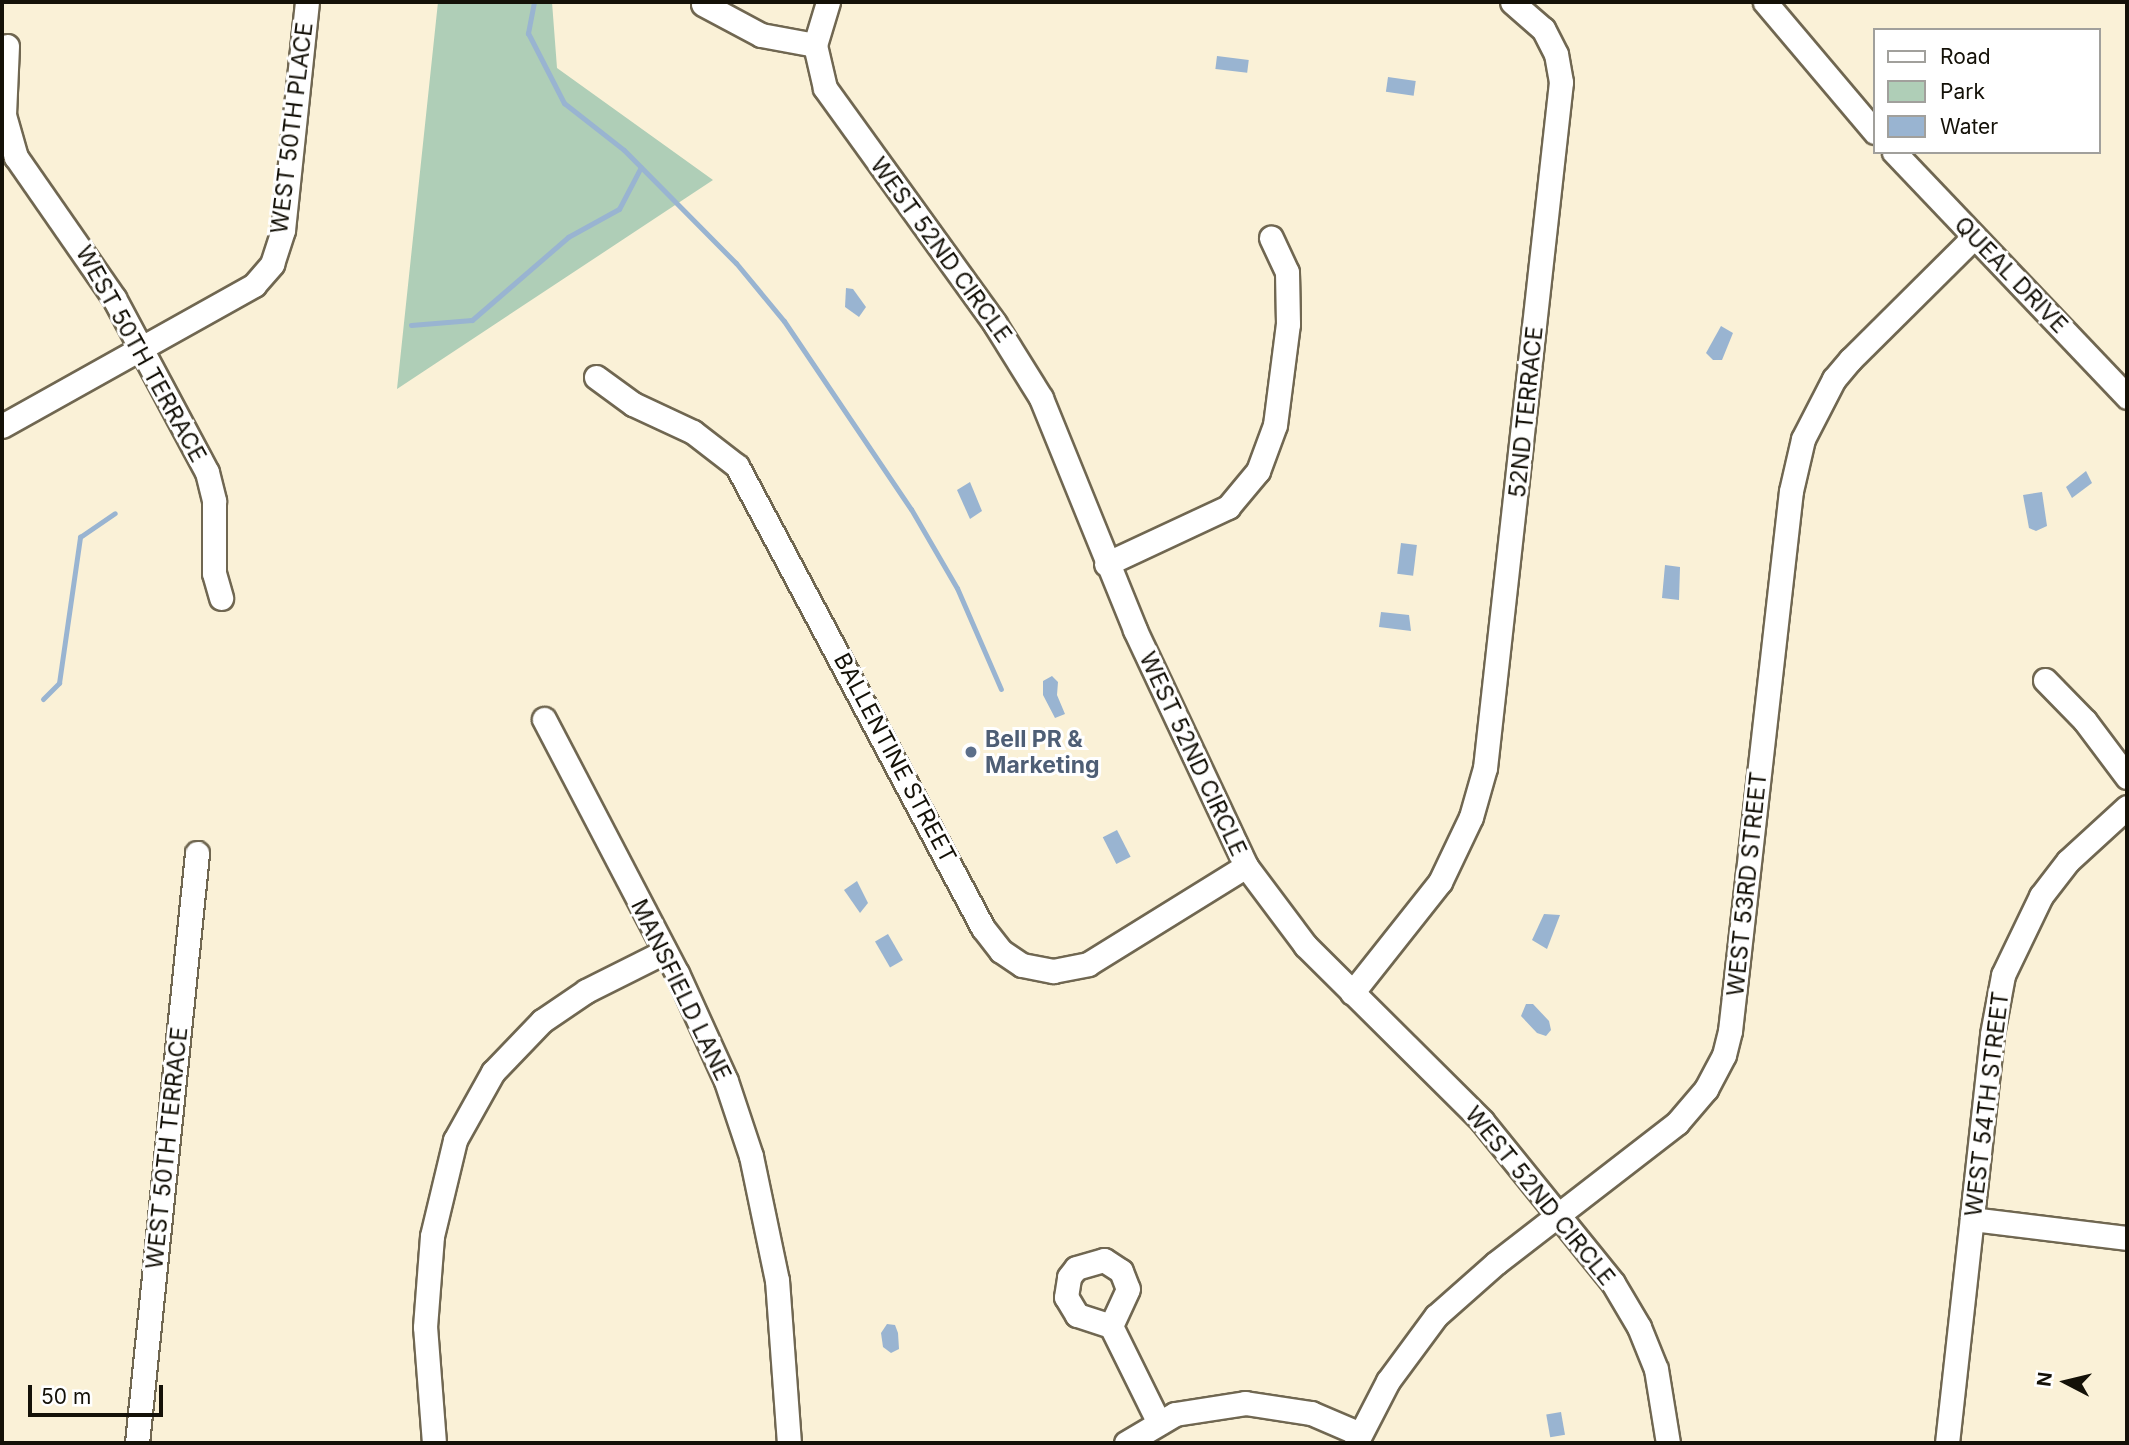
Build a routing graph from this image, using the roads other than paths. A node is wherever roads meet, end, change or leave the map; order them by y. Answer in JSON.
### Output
{"nodes":[{"id":1,"x":307,"y":2,"type":"edge"},
{"id":2,"x":828,"y":2,"type":"edge"},
{"id":3,"x":1512,"y":2,"type":"edge"},
{"id":4,"x":1765,"y":2,"type":"edge"},
{"id":5,"x":703,"y":4,"type":"dead end"},
{"id":6,"x":815,"y":45,"type":"junction"},
{"id":7,"x":7,"y":46,"type":"dead end"},
{"id":8,"x":1874,"y":131,"type":"edge"},
{"id":9,"x":1897,"y":154,"type":"edge"},
{"id":10,"x":1271,"y":237,"type":"dead end"},
{"id":11,"x":1974,"y":237,"type":"junction"},
{"id":12,"x":142,"y":348,"type":"junction"},
{"id":13,"x":596,"y":377,"type":"dead end"},
{"id":14,"x":2127,"y":397,"type":"edge"},
{"id":15,"x":2,"y":426,"type":"edge"},
{"id":16,"x":1106,"y":564,"type":"junction"},
{"id":17,"x":221,"y":598,"type":"dead end"},
{"id":18,"x":2045,"y":680,"type":"dead end"},
{"id":19,"x":544,"y":719,"type":"dead end"},
{"id":20,"x":2127,"y":777,"type":"edge"},
{"id":21,"x":2127,"y":807,"type":"edge"},
{"id":22,"x":197,"y":853,"type":"dead end"},
{"id":23,"x":1246,"y":866,"type":"junction"},
{"id":24,"x":664,"y":952,"type":"junction"},
{"id":25,"x":1352,"y":993,"type":"junction"},
{"id":26,"x":1560,"y":1215,"type":"junction"},
{"id":27,"x":1972,"y":1219,"type":"junction"},
{"id":28,"x":2127,"y":1238,"type":"edge"},
{"id":29,"x":1111,"y":1326,"type":"dead end"},
{"id":30,"x":1158,"y":1421,"type":"junction"},
{"id":31,"x":1358,"y":1439,"type":"edge"},
{"id":32,"x":137,"y":1443,"type":"edge"},
{"id":33,"x":434,"y":1443,"type":"edge"},
{"id":34,"x":789,"y":1443,"type":"edge"},
{"id":35,"x":1126,"y":1443,"type":"edge"},
{"id":36,"x":1668,"y":1443,"type":"edge"},
{"id":37,"x":1947,"y":1443,"type":"edge"}],
"edges":[{"from":1,"to":12,"type":"street","name":"WEST 50TH PLACE"},
{"from":2,"to":6,"type":"street"},
{"from":3,"to":25,"type":"street","name":"52ND TERRACE"},
{"from":4,"to":8,"type":"street"},
{"from":5,"to":6,"type":"street"},
{"from":6,"to":16,"type":"street","name":"WEST 52ND CIRCLE"},
{"from":7,"to":12,"type":"street","name":"WEST 50TH TERRACE"},
{"from":9,"to":11,"type":"street","name":"QUEAL DRIVE"},
{"from":10,"to":16,"type":"street"},
{"from":11,"to":14,"type":"street","name":"QUEAL DRIVE"},
{"from":11,"to":26,"type":"street","name":"WEST 53RD STREET"},
{"from":12,"to":15,"type":"street","name":"WEST 50TH PLACE"},
{"from":12,"to":17,"type":"street","name":"WEST 50TH TERRACE"},
{"from":13,"to":23,"type":"street","name":"BALLENTINE STREET"},
{"from":16,"to":23,"type":"street","name":"WEST 52ND CIRCLE"},
{"from":18,"to":20,"type":"street"},
{"from":19,"to":24,"type":"street","name":"MANSFIELD LANE"},
{"from":21,"to":27,"type":"street","name":"WEST 54TH STREET"},
{"from":22,"to":32,"type":"street","name":"WEST 50TH TERRACE"},
{"from":23,"to":25,"type":"street","name":"WEST 52ND CIRCLE"},
{"from":24,"to":33,"type":"street"},
{"from":24,"to":34,"type":"street","name":"MANSFIELD LANE"},
{"from":25,"to":26,"type":"street","name":"WEST 52ND CIRCLE"},
{"from":26,"to":31,"type":"street","name":"WEST 53RD STREET"},
{"from":26,"to":36,"type":"street","name":"WEST 52ND CIRCLE"},
{"from":27,"to":28,"type":"street"},
{"from":27,"to":37,"type":"street","name":"WEST 54TH STREET"},
{"from":29,"to":30,"type":"street"},
{"from":30,"to":31,"type":"street"},
{"from":30,"to":35,"type":"street"}]}
